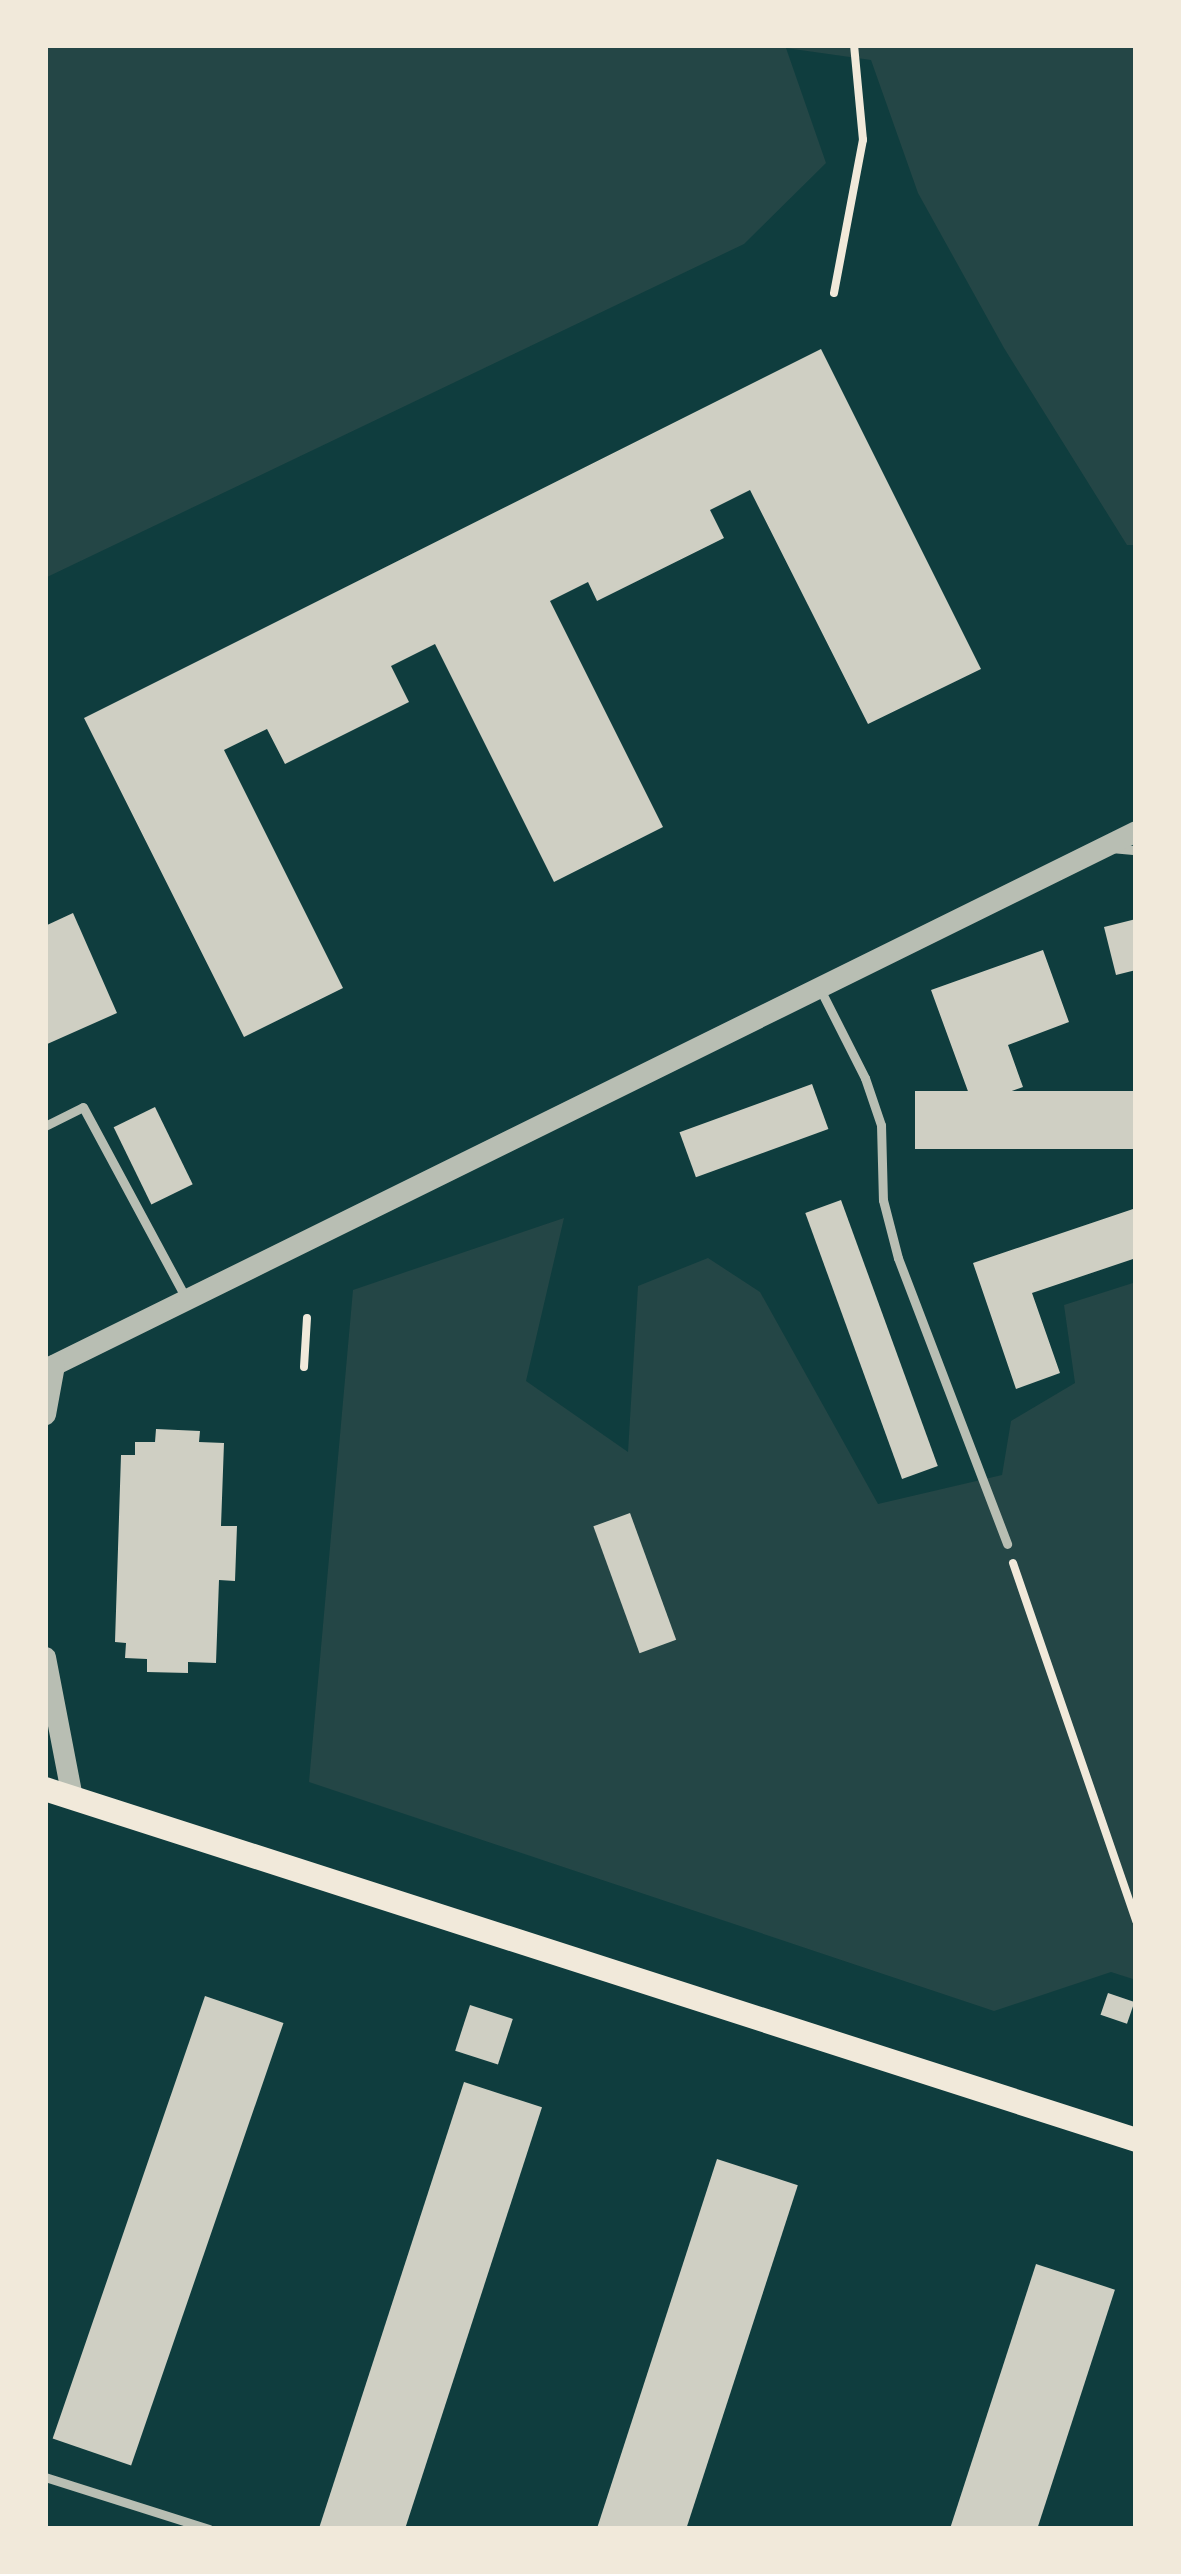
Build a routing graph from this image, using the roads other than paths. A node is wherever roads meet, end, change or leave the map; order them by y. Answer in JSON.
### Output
{"nodes":[{"id":1,"x":1136,"y":831,"type":"edge"},
{"id":2,"x":1102,"y":848,"type":"junction"},
{"id":3,"x":1136,"y":850,"type":"edge"},
{"id":4,"x":819,"y":987,"type":"junction"},
{"id":5,"x":45,"y":1126,"type":"edge"},
{"id":6,"x":188,"y":1300,"type":"junction"},
{"id":7,"x":49,"y":1367,"type":"edge"},
{"id":8,"x":45,"y":1414,"type":"edge"},
{"id":9,"x":1007,"y":1544,"type":"road end"},
{"id":10,"x":45,"y":1657,"type":"edge"},
{"id":11,"x":45,"y":1789,"type":"edge"},
{"id":12,"x":72,"y":1797,"type":"junction"},
{"id":13,"x":1136,"y":2140,"type":"edge"},
{"id":14,"x":45,"y":2477,"type":"edge"},
{"id":15,"x":209,"y":2529,"type":"edge"}],
"edges":[{"from":1,"to":2,"type":"street"},
{"from":2,"to":3,"type":"lane"},
{"from":2,"to":4,"type":"street"},
{"from":4,"to":6,"type":"street"},
{"from":4,"to":9,"type":"lane"},
{"from":5,"to":6,"type":"lane"},
{"from":6,"to":7,"type":"street"},
{"from":7,"to":8,"type":"street"},
{"from":10,"to":12,"type":"street"},
{"from":11,"to":12,"type":"main road"},
{"from":12,"to":13,"type":"main road"},
{"from":14,"to":15,"type":"lane"}]}
